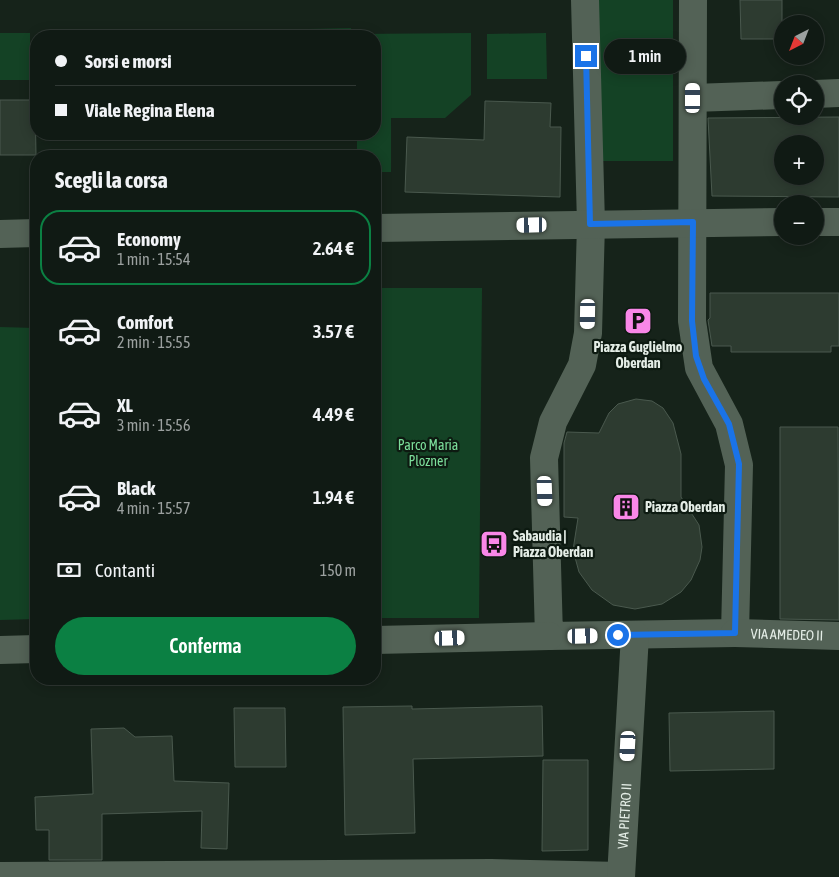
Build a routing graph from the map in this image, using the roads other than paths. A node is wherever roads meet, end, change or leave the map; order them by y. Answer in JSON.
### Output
{"nodes":[{"id":1,"x":585,"y":0,"type":"edge"},
{"id":2,"x":693,"y":0,"type":"edge"},
{"id":3,"x":839,"y":93,"type":"edge"},
{"id":4,"x":824,"y":94,"type":"edge"},
{"id":5,"x":774,"y":95,"type":"edge"},
{"id":6,"x":693,"y":98,"type":"junction"},
{"id":7,"x":693,"y":222,"type":"junction"},
{"id":8,"x":774,"y":222,"type":"edge"},
{"id":9,"x":824,"y":222,"type":"edge"},
{"id":10,"x":839,"y":222,"type":"edge"},
{"id":11,"x":590,"y":224,"type":"junction"},
{"id":12,"x":381,"y":228,"type":"edge"},
{"id":13,"x":30,"y":233,"type":"edge"},
{"id":14,"x":0,"y":234,"type":"edge"},
{"id":15,"x":735,"y":633,"type":"junction"},
{"id":16,"x":635,"y":635,"type":"junction"},
{"id":17,"x":549,"y":636,"type":"junction"},
{"id":18,"x":839,"y":636,"type":"edge"},
{"id":19,"x":381,"y":640,"type":"edge"},
{"id":20,"x":30,"y":649,"type":"edge"},
{"id":21,"x":0,"y":650,"type":"edge"},
{"id":22,"x":0,"y":876,"type":"edge"},
{"id":23,"x":621,"y":877,"type":"edge"}],
"edges":[{"from":1,"to":11,"type":"street"},
{"from":2,"to":6,"type":"street"},
{"from":3,"to":4,"type":"street"},
{"from":5,"to":6,"type":"street"},
{"from":6,"to":7,"type":"street"},
{"from":7,"to":8,"type":"street"},
{"from":7,"to":11,"type":"street"},
{"from":7,"to":15,"type":"street"},
{"from":9,"to":10,"type":"street"},
{"from":11,"to":12,"type":"street"},
{"from":11,"to":17,"type":"street"},
{"from":13,"to":14,"type":"street"},
{"from":15,"to":16,"type":"street"},
{"from":15,"to":18,"type":"street","name":"VIA AMEDEO II"},
{"from":16,"to":17,"type":"street"},
{"from":16,"to":23,"type":"street","name":"VIA PIETRO II"},
{"from":17,"to":19,"type":"street"},
{"from":20,"to":21,"type":"street"},
{"from":22,"to":23,"type":"street"}]}
